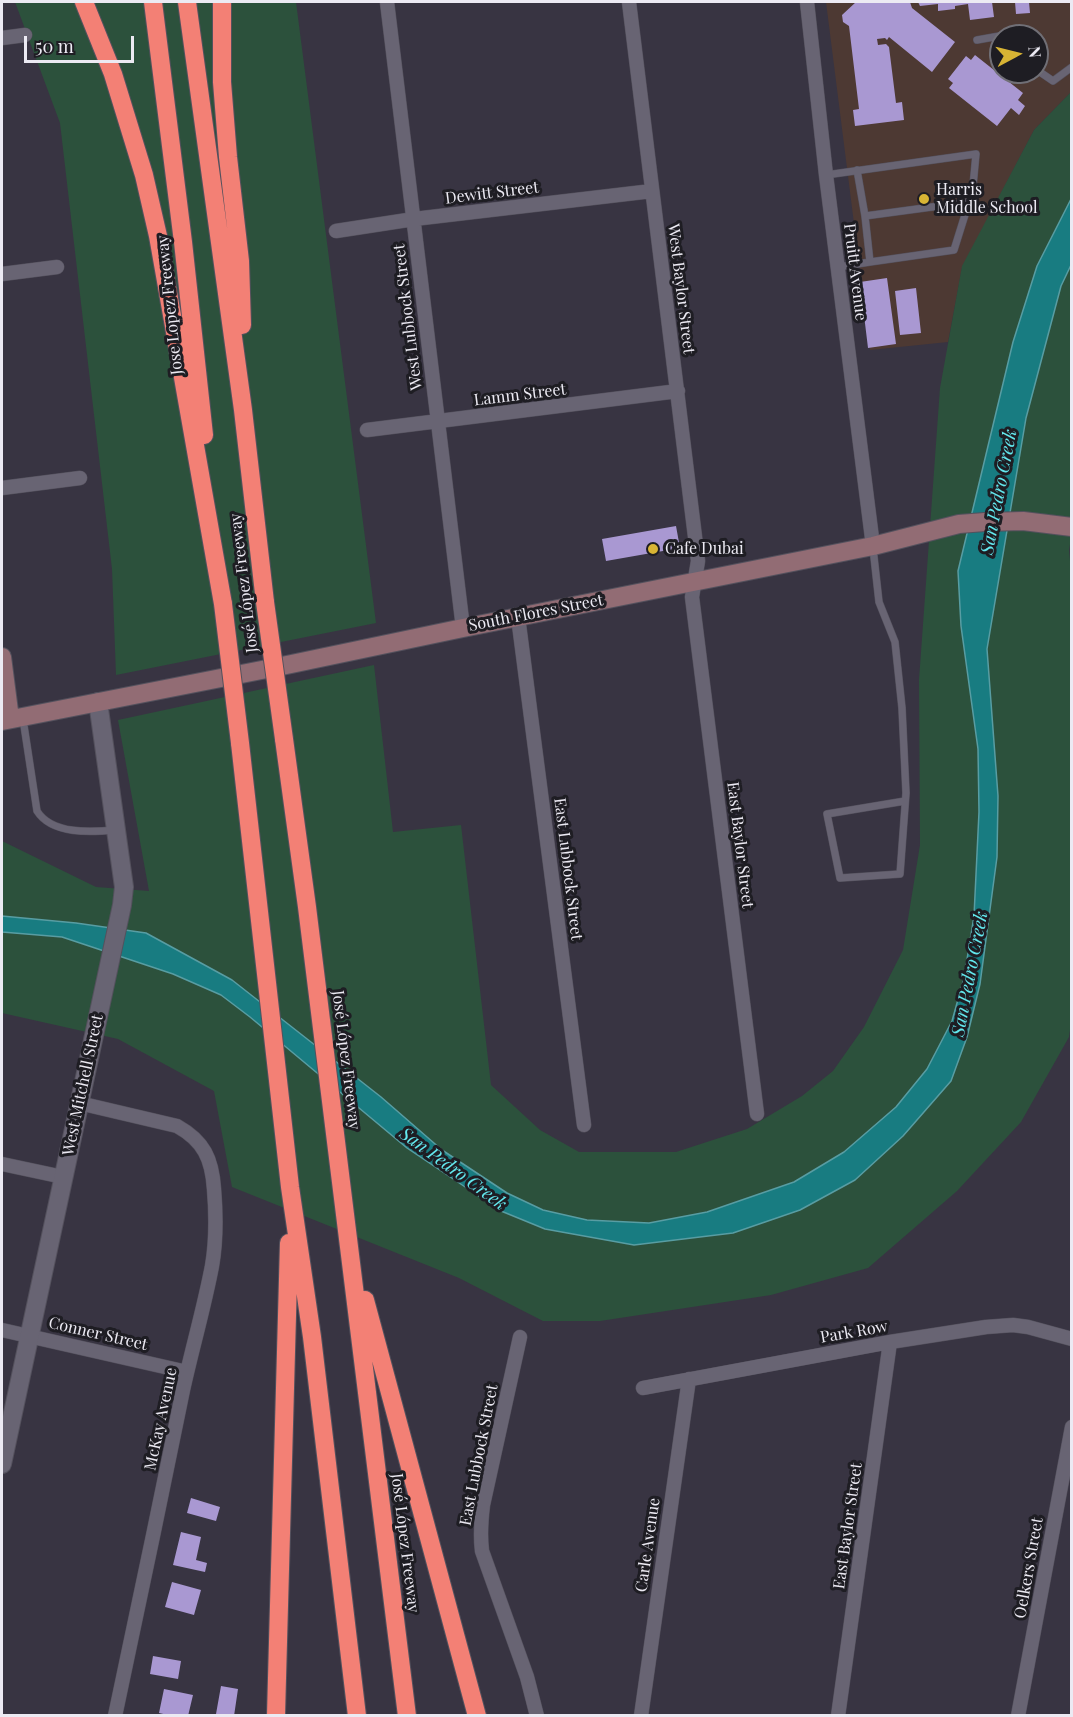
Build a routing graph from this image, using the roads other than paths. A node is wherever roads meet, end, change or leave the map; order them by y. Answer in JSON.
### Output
{"nodes":[{"id":1,"x":84,"y":2,"type":"edge"},
{"id":2,"x":153,"y":2,"type":"edge"},
{"id":3,"x":187,"y":2,"type":"edge"},
{"id":4,"x":222,"y":2,"type":"edge"},
{"id":5,"x":387,"y":2,"type":"edge"},
{"id":6,"x":629,"y":2,"type":"edge"},
{"id":7,"x":807,"y":2,"type":"edge"},
{"id":8,"x":25,"y":35,"type":"dead end"},
{"id":9,"x":2,"y":38,"type":"edge"},
{"id":10,"x":989,"y":38,"type":"edge"},
{"id":11,"x":977,"y":40,"type":"dead end"},
{"id":12,"x":1071,"y":67,"type":"edge"},
{"id":13,"x":1049,"y":78,"type":"edge"},
{"id":14,"x":857,"y":170,"type":"junction"},
{"id":15,"x":826,"y":175,"type":"junction"},
{"id":16,"x":652,"y":191,"type":"junction"},
{"id":17,"x":969,"y":202,"type":"junction"},
{"id":18,"x":865,"y":216,"type":"junction"},
{"id":19,"x":414,"y":219,"type":"junction"},
{"id":20,"x":336,"y":231,"type":"dead end"},
{"id":21,"x":870,"y":262,"type":"junction"},
{"id":22,"x":57,"y":267,"type":"dead end"},
{"id":23,"x":838,"y":267,"type":"junction"},
{"id":24,"x":2,"y":274,"type":"edge"},
{"id":25,"x":678,"y":391,"type":"junction"},
{"id":26,"x":243,"y":410,"type":"junction"},
{"id":27,"x":437,"y":422,"type":"junction"},
{"id":28,"x":366,"y":430,"type":"dead end"},
{"id":29,"x":80,"y":478,"type":"dead end"},
{"id":30,"x":2,"y":488,"type":"edge"},
{"id":31,"x":1071,"y":527,"type":"edge"},
{"id":32,"x":873,"y":546,"type":"junction"},
{"id":33,"x":695,"y":580,"type":"junction"},
{"id":34,"x":223,"y":604,"type":"junction"},
{"id":35,"x":518,"y":617,"type":"junction"},
{"id":36,"x":463,"y":628,"type":"junction"},
{"id":37,"x":2,"y":657,"type":"edge"},
{"id":38,"x":98,"y":702,"type":"junction"},
{"id":39,"x":11,"y":719,"type":"edge"},
{"id":40,"x":905,"y":801,"type":"junction"},
{"id":41,"x":116,"y":830,"type":"junction"},
{"id":42,"x":79,"y":1103,"type":"junction"},
{"id":43,"x":757,"y":1114,"type":"dead end"},
{"id":44,"x":584,"y":1125,"type":"dead end"},
{"id":45,"x":2,"y":1164,"type":"edge"},
{"id":46,"x":63,"y":1178,"type":"junction"},
{"id":47,"x":290,"y":1180,"type":"junction"},
{"id":48,"x":348,"y":1237,"type":"junction"},
{"id":49,"x":2,"y":1330,"type":"edge"},
{"id":50,"x":29,"y":1335,"type":"junction"},
{"id":51,"x":520,"y":1337,"type":"dead end"},
{"id":52,"x":1071,"y":1339,"type":"edge"},
{"id":53,"x":890,"y":1342,"type":"junction"},
{"id":54,"x":187,"y":1372,"type":"junction"},
{"id":55,"x":689,"y":1379,"type":"junction"},
{"id":56,"x":643,"y":1388,"type":"dead end"},
{"id":57,"x":1071,"y":1427,"type":"edge"},
{"id":58,"x":2,"y":1464,"type":"edge"},
{"id":59,"x":116,"y":1716,"type":"edge"},
{"id":60,"x":276,"y":1716,"type":"edge"},
{"id":61,"x":357,"y":1716,"type":"edge"},
{"id":62,"x":407,"y":1716,"type":"edge"},
{"id":63,"x":477,"y":1716,"type":"edge"},
{"id":64,"x":537,"y":1716,"type":"edge"},
{"id":65,"x":641,"y":1716,"type":"edge"},
{"id":66,"x":838,"y":1716,"type":"edge"},
{"id":67,"x":1018,"y":1716,"type":"edge"}],
"edges":[{"from":1,"to":34,"type":"highway"},
{"from":2,"to":34,"type":"highway","name":"Jose Lopez Freeway"},
{"from":3,"to":26,"type":"highway"},
{"from":4,"to":26,"type":"highway"},
{"from":5,"to":19,"type":"street","name":"West Lubbock Street"},
{"from":6,"to":16,"type":"street","name":"West Baylor Street"},
{"from":7,"to":15,"type":"street","name":"Pruitt Avenue"},
{"from":8,"to":9,"type":"street"},
{"from":10,"to":11,"type":"lane"},
{"from":12,"to":13,"type":"lane"},
{"from":14,"to":15,"type":"lane"},
{"from":14,"to":17,"type":"lane"},
{"from":14,"to":18,"type":"lane"},
{"from":15,"to":23,"type":"street","name":"Pruitt Avenue"},
{"from":16,"to":19,"type":"street","name":"Dewitt Street"},
{"from":16,"to":25,"type":"street","name":"West Baylor Street"},
{"from":17,"to":18,"type":"lane"},
{"from":17,"to":21,"type":"lane"},
{"from":18,"to":21,"type":"lane"},
{"from":19,"to":20,"type":"street","name":"Dewitt Street"},
{"from":19,"to":27,"type":"street","name":"West Lubbock Street"},
{"from":21,"to":23,"type":"lane"},
{"from":22,"to":24,"type":"street"},
{"from":23,"to":32,"type":"street","name":"Pruitt Avenue"},
{"from":25,"to":27,"type":"street","name":"Lamm Street"},
{"from":25,"to":33,"type":"street","name":"West Baylor Street"},
{"from":26,"to":48,"type":"highway","name":"José López Freeway","bridge":true},
{"from":27,"to":28,"type":"street","name":"Lamm Street"},
{"from":27,"to":36,"type":"street","name":"West Lubbock Street"},
{"from":29,"to":30,"type":"street"},
{"from":31,"to":32,"type":"main road","name":"South Flores Street"},
{"from":32,"to":33,"type":"main road","name":"South Flores Street"},
{"from":32,"to":40,"type":"lane"},
{"from":33,"to":35,"type":"main road","name":"South Flores Street"},
{"from":33,"to":43,"type":"street","name":"East Baylor Street"},
{"from":34,"to":47,"type":"highway","name":"José López Freeway","bridge":true},
{"from":35,"to":36,"type":"main road","name":"South Flores Street"},
{"from":35,"to":44,"type":"street","name":"East Lubbock Street"},
{"from":36,"to":38,"type":"main road","name":"South Flores Street"},
{"from":37,"to":39,"type":"main road"},
{"from":38,"to":39,"type":"main road","name":"South Flores Street"},
{"from":38,"to":41,"type":"street","name":"West Mitchell Street"},
{"from":39,"to":41,"type":"lane"},
{"from":40,"to":40,"type":"lane"},
{"from":41,"to":42,"type":"street","name":"West Mitchell Street"},
{"from":42,"to":46,"type":"street","name":"West Mitchell Street"},
{"from":42,"to":54,"type":"street","name":"McKay Avenue"},
{"from":45,"to":46,"type":"street"},
{"from":46,"to":50,"type":"street","name":"West Mitchell Street"},
{"from":47,"to":60,"type":"highway"},
{"from":47,"to":61,"type":"highway","name":"José López Freeway"},
{"from":48,"to":62,"type":"highway","name":"José López Freeway"},
{"from":48,"to":63,"type":"highway"},
{"from":49,"to":50,"type":"street","name":"Conner Street"},
{"from":50,"to":54,"type":"street","name":"Conner Street"},
{"from":50,"to":58,"type":"street","name":"West Mitchell Street"},
{"from":51,"to":64,"type":"street","name":"East Lubbock Street"},
{"from":52,"to":53,"type":"street","name":"Park Row"},
{"from":53,"to":55,"type":"street","name":"Park Row"},
{"from":53,"to":66,"type":"street","name":"East Baylor Street"},
{"from":54,"to":59,"type":"street","name":"McKay Avenue"},
{"from":55,"to":56,"type":"street","name":"Park Row"},
{"from":55,"to":65,"type":"street","name":"Carle Avenue"},
{"from":57,"to":67,"type":"street","name":"Oelkers Street"}]}
